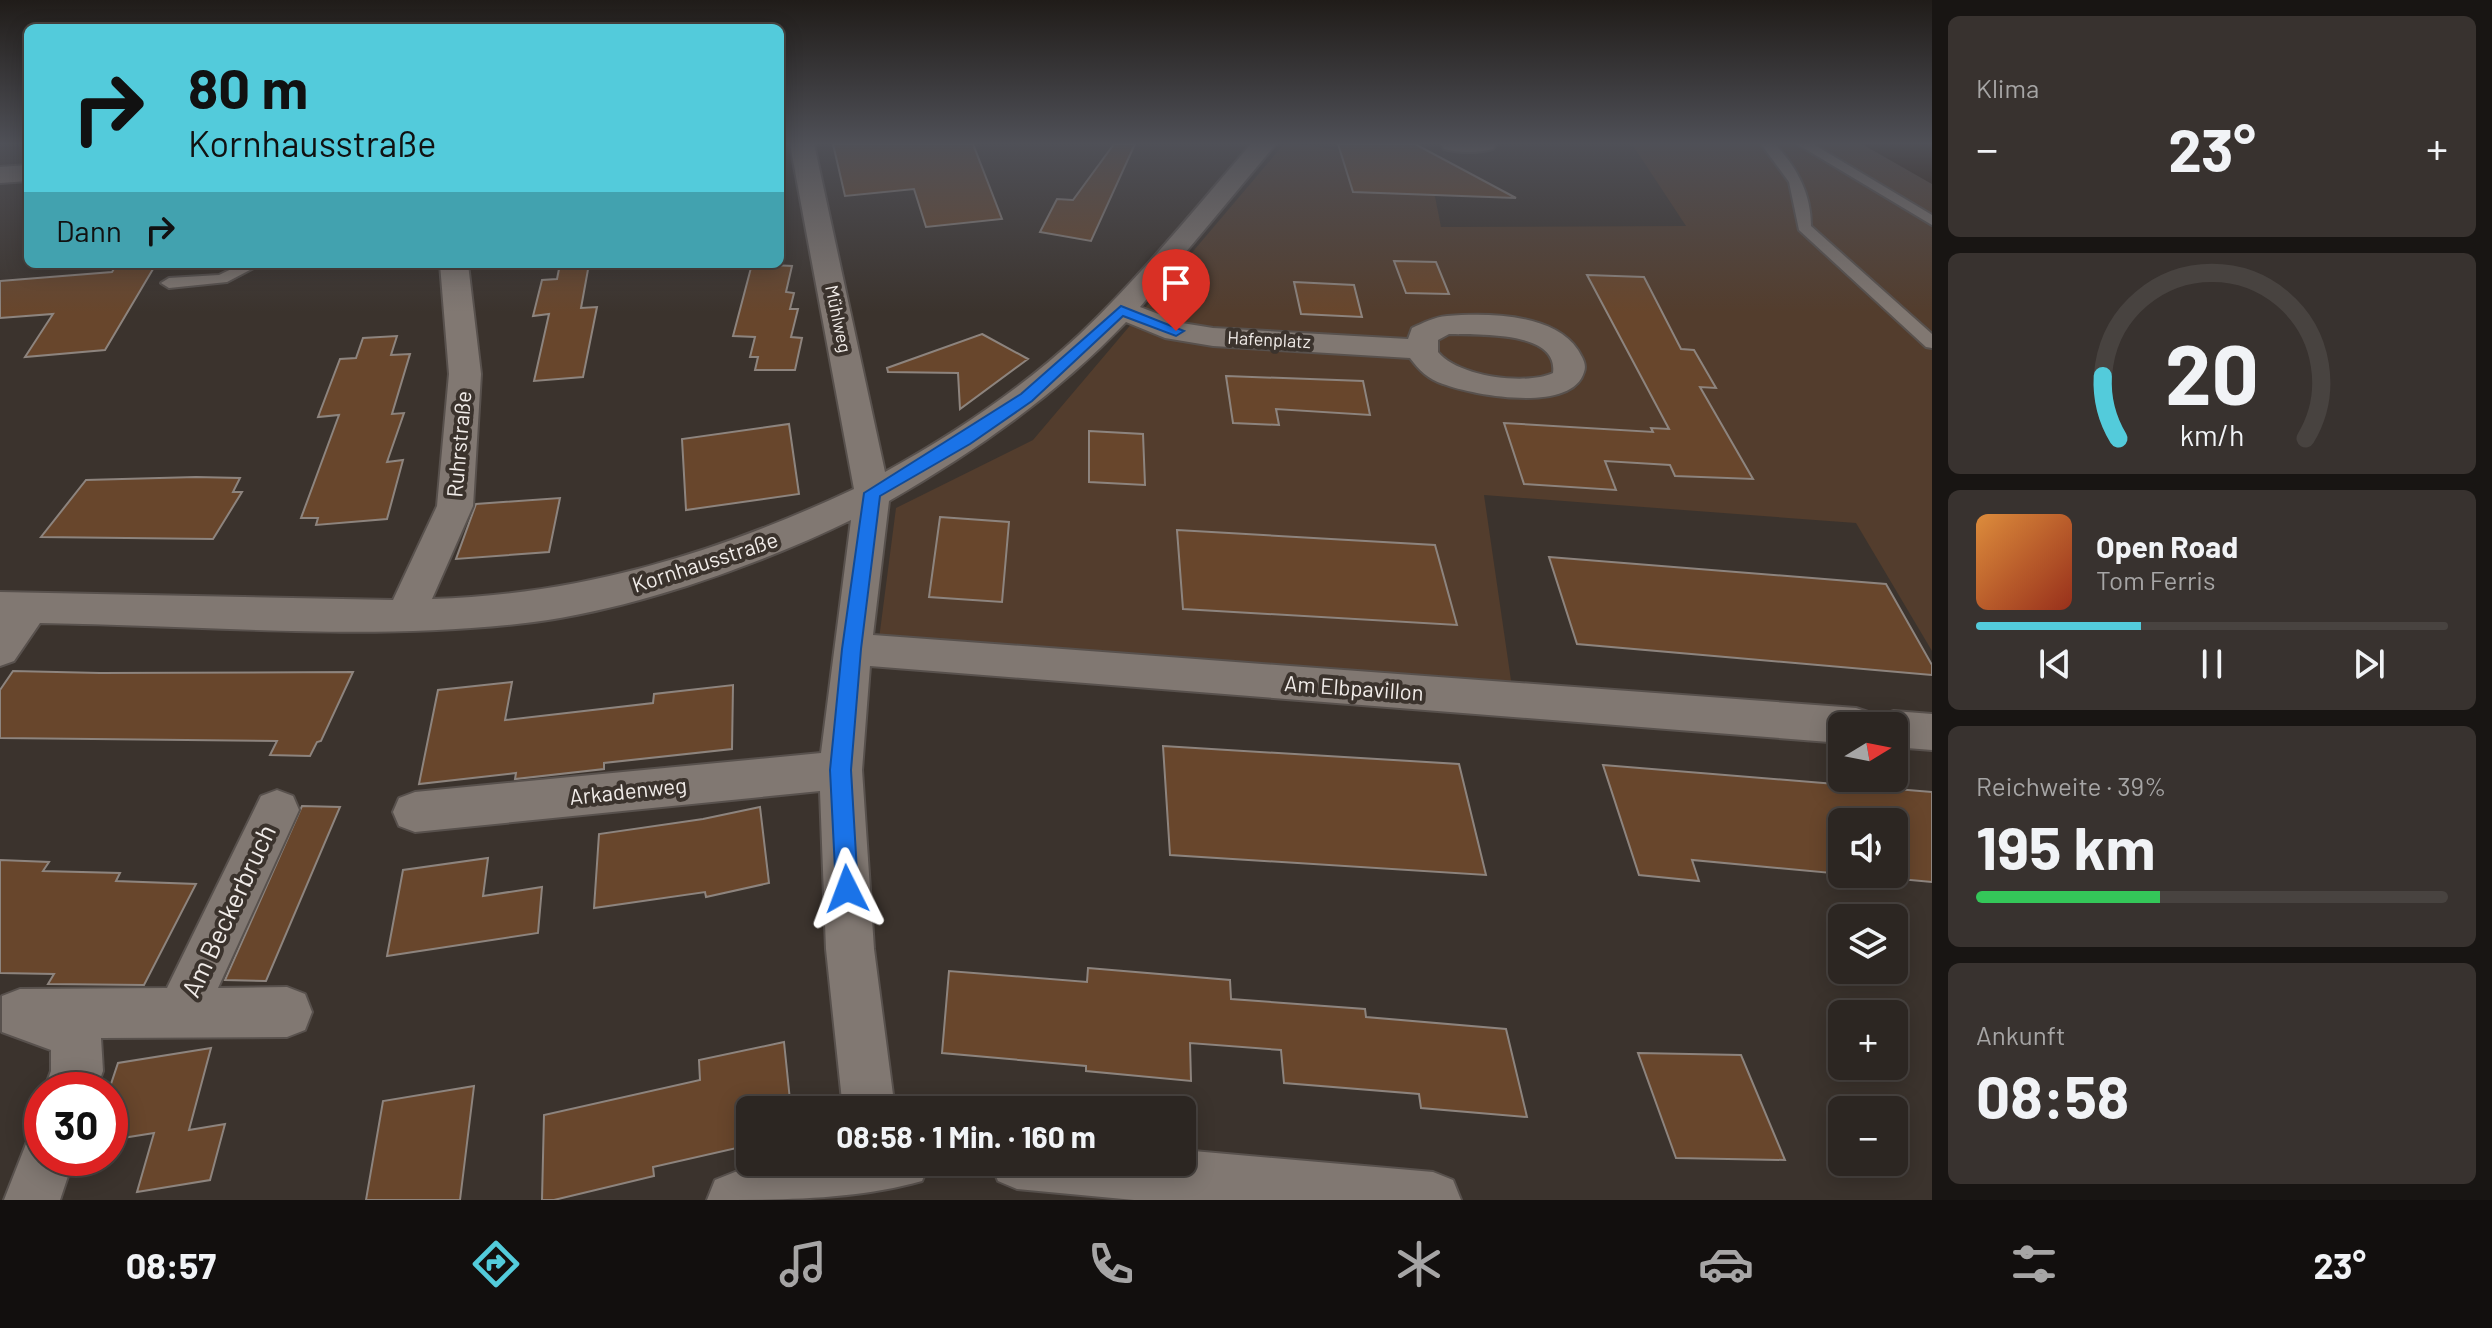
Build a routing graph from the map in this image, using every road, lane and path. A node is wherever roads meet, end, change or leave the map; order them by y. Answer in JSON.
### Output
{"nodes":[{"id":1,"x":813,"y":200,"type":"edge"},
{"id":2,"x":1216,"y":200,"type":"edge"},
{"id":3,"x":1802,"y":200,"type":"edge"},
{"id":4,"x":1897,"y":200,"type":"edge"},
{"id":5,"x":1932,"y":221,"type":"edge"},
{"id":6,"x":245,"y":268,"type":"edge"},
{"id":7,"x":454,"y":268,"type":"edge"},
{"id":8,"x":169,"y":283,"type":"dead end"},
{"id":9,"x":1121,"y":310,"type":"junction"},
{"id":10,"x":1932,"y":343,"type":"edge"},
{"id":11,"x":1420,"y":349,"type":"dead end"},
{"id":12,"x":872,"y":493,"type":"junction"},
{"id":13,"x":15,"y":607,"type":"edge"},
{"id":14,"x":406,"y":614,"type":"junction"},
{"id":15,"x":852,"y":649,"type":"junction"},
{"id":16,"x":0,"y":650,"type":"edge"},
{"id":17,"x":1828,"y":724,"type":"edge"},
{"id":18,"x":1908,"y":730,"type":"edge"},
{"id":19,"x":1932,"y":732,"type":"edge"},
{"id":20,"x":841,"y":770,"type":"junction"},
{"id":21,"x":277,"y":810,"type":"dead end"},
{"id":22,"x":415,"y":812,"type":"dead end"},
{"id":23,"x":287,"y":1012,"type":"dead end"},
{"id":24,"x":181,"y":1013,"type":"junction"},
{"id":25,"x":10,"y":1014,"type":"edge"},
{"id":26,"x":77,"y":1072,"type":"edge"},
{"id":27,"x":867,"y":1096,"type":"edge"},
{"id":28,"x":41,"y":1176,"type":"edge"},
{"id":29,"x":867,"y":1176,"type":"edge"},
{"id":30,"x":1170,"y":1176,"type":"edge"},
{"id":31,"x":32,"y":1200,"type":"edge"},
{"id":32,"x":735,"y":1200,"type":"edge"},
{"id":33,"x":1433,"y":1200,"type":"edge"}],
"edges":[{"from":1,"to":12,"type":"street","name":"Mühlweg"},
{"from":2,"to":9,"type":"street","name":"Kornhausstraße"},
{"from":3,"to":10,"type":"lane"},
{"from":4,"to":5,"type":"lane"},
{"from":6,"to":8,"type":"lane"},
{"from":7,"to":14,"type":"street","name":"Ruhrstraße"},
{"from":9,"to":11,"type":"street","name":"Hafenplatz"},
{"from":9,"to":12,"type":"street","name":"Kornhausstraße"},
{"from":12,"to":14,"type":"street","name":"Kornhausstraße"},
{"from":12,"to":15,"type":"street"},
{"from":13,"to":14,"type":"street","name":"Kornhausstraße"},
{"from":13,"to":16,"type":"street"},
{"from":15,"to":17,"type":"street","name":"Am Elbpavillon"},
{"from":15,"to":20,"type":"street"},
{"from":18,"to":19,"type":"street"},
{"from":20,"to":22,"type":"street","name":"Arkadenweg"},
{"from":20,"to":27,"type":"street"},
{"from":21,"to":24,"type":"street","name":"Am Beckerbruch"},
{"from":23,"to":24,"type":"street","name":"Am Beckerbruch"},
{"from":24,"to":25,"type":"street","name":"Am Beckerbruch"},
{"from":25,"to":26,"type":"street","name":"Am Beckerbruch"},
{"from":28,"to":31,"type":"street"},
{"from":29,"to":32,"type":"street"},
{"from":30,"to":33,"type":"street"}]}
